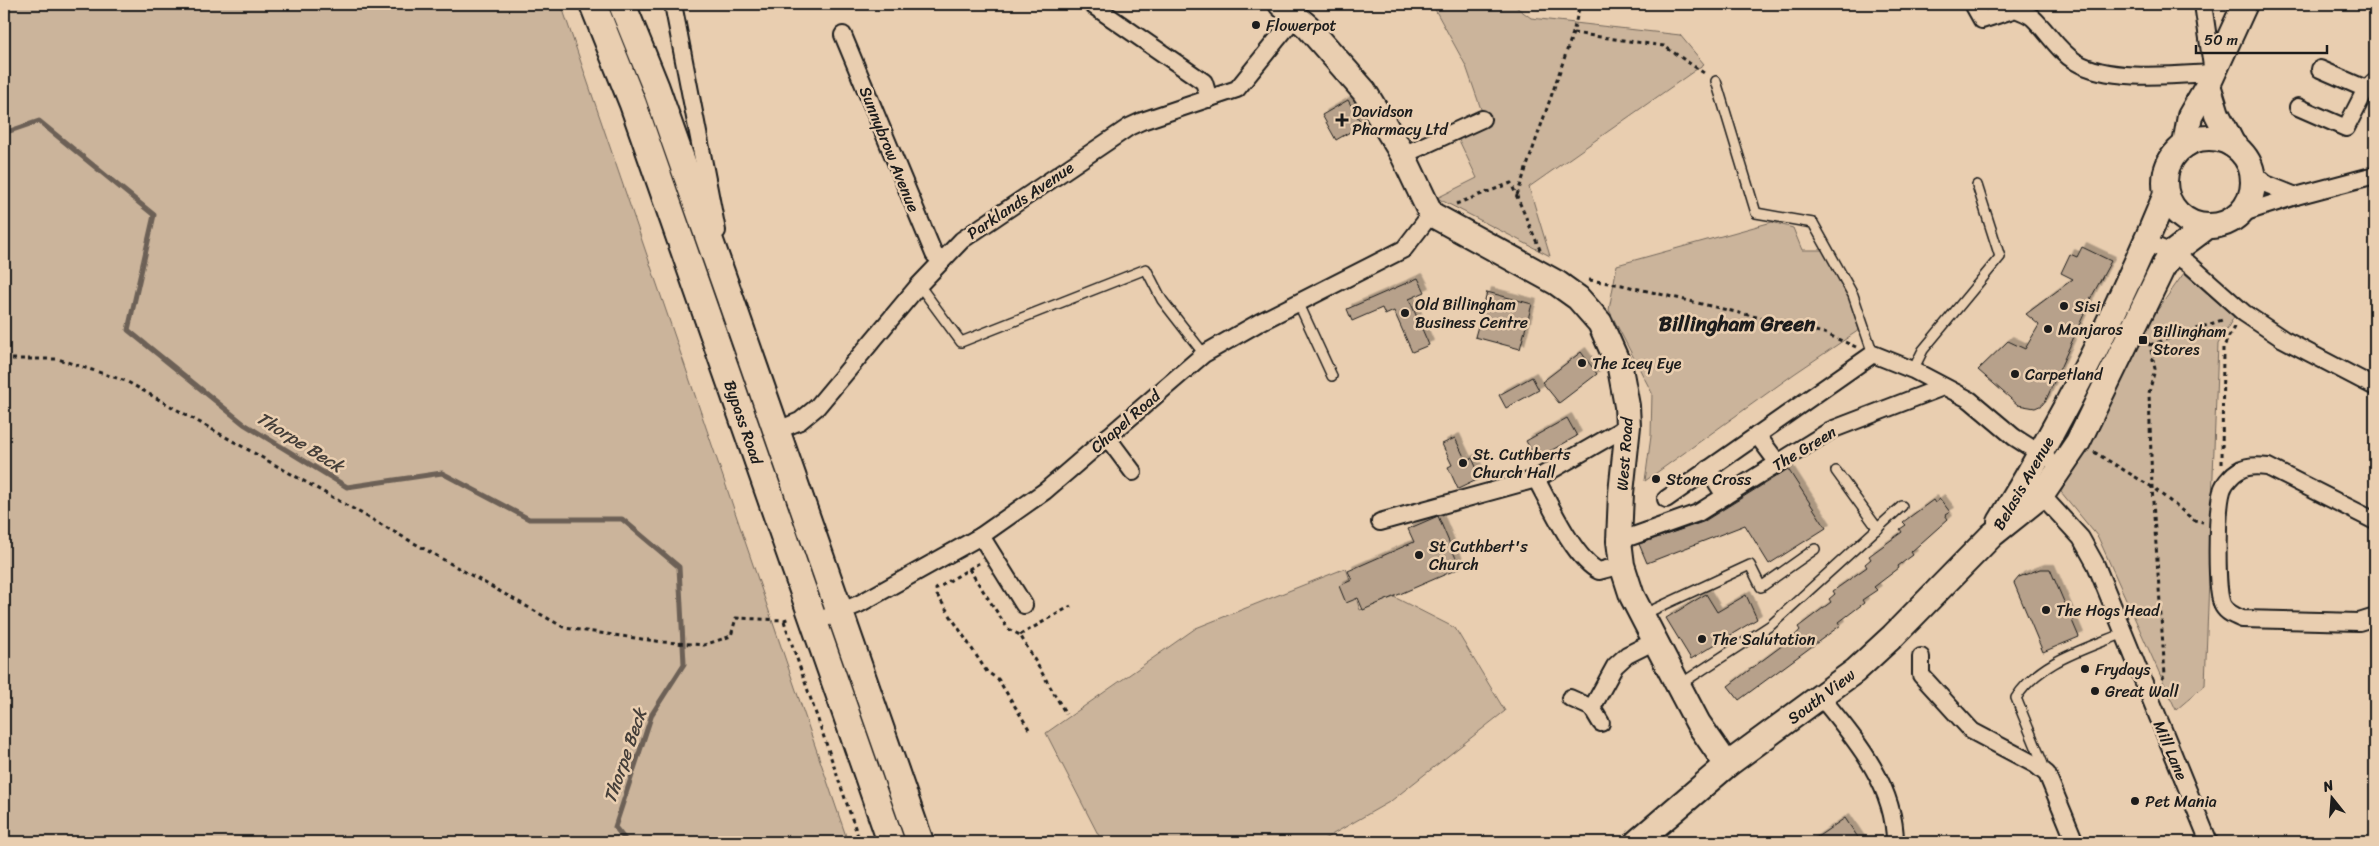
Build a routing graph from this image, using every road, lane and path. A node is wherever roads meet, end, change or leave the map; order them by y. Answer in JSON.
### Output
{"nodes":[{"id":1,"x":593,"y":4,"type":"edge"},
{"id":2,"x":622,"y":4,"type":"edge"},
{"id":3,"x":1091,"y":4,"type":"edge"},
{"id":4,"x":1580,"y":4,"type":"edge"},
{"id":5,"x":1973,"y":4,"type":"edge"},
{"id":6,"x":2203,"y":4,"type":"edge"},
{"id":7,"x":2245,"y":4,"type":"edge"},
{"id":8,"x":677,"y":5,"type":"edge"},
{"id":9,"x":1286,"y":7,"type":"edge"},
{"id":10,"x":1573,"y":33,"type":"junction"},
{"id":11,"x":843,"y":34,"type":"dead end"},
{"id":12,"x":2320,"y":69,"type":"dead end"},
{"id":13,"x":2211,"y":79,"type":"junction"},
{"id":14,"x":1716,"y":81,"type":"joint"},
{"id":15,"x":2371,"y":85,"type":"edge"},
{"id":16,"x":1209,"y":99,"type":"junction"},
{"id":17,"x":2298,"y":107,"type":"dead end"},
{"id":18,"x":1482,"y":119,"type":"dead end"},
{"id":19,"x":2185,"y":145,"type":"junction"},
{"id":20,"x":2233,"y":145,"type":"junction"},
{"id":21,"x":1402,"y":155,"type":"junction"},
{"id":22,"x":2252,"y":172,"type":"junction"},
{"id":23,"x":2375,"y":175,"type":"edge"},
{"id":24,"x":1977,"y":185,"type":"dead end"},
{"id":25,"x":2166,"y":194,"type":"junction"},
{"id":26,"x":1517,"y":195,"type":"junction"},
{"id":27,"x":2296,"y":196,"type":"junction"},
{"id":28,"x":1431,"y":214,"type":"junction"},
{"id":29,"x":2233,"y":220,"type":"junction"},
{"id":30,"x":2208,"y":226,"type":"junction"},
{"id":31,"x":2145,"y":242,"type":"junction"},
{"id":32,"x":1541,"y":252,"type":"junction"},
{"id":33,"x":2172,"y":253,"type":"junction"},
{"id":34,"x":941,"y":261,"type":"junction"},
{"id":35,"x":1546,"y":267,"type":"junction"},
{"id":36,"x":1584,"y":280,"type":"dead end"},
{"id":37,"x":919,"y":285,"type":"junction"},
{"id":38,"x":730,"y":295,"type":"junction"},
{"id":39,"x":1298,"y":302,"type":"junction"},
{"id":40,"x":2244,"y":313,"type":"junction"},
{"id":41,"x":2141,"y":339,"type":"junction"},
{"id":42,"x":1204,"y":354,"type":"junction"},
{"id":43,"x":1873,"y":354,"type":"junction"},
{"id":44,"x":4,"y":359,"type":"edge"},
{"id":45,"x":1913,"y":370,"type":"junction"},
{"id":46,"x":1332,"y":376,"type":"dead end"},
{"id":47,"x":2375,"y":386,"type":"edge"},
{"id":48,"x":1943,"y":387,"type":"junction"},
{"id":49,"x":1628,"y":426,"type":"junction"},
{"id":50,"x":776,"y":431,"type":"junction"},
{"id":51,"x":1757,"y":435,"type":"junction"},
{"id":52,"x":1107,"y":437,"type":"junction"},
{"id":53,"x":2078,"y":442,"type":"junction"},
{"id":54,"x":2042,"y":454,"type":"junction"},
{"id":55,"x":1778,"y":463,"type":"junction"},
{"id":56,"x":1708,"y":469,"type":"junction"},
{"id":57,"x":2061,"y":469,"type":"junction"},
{"id":58,"x":1836,"y":471,"type":"dead end"},
{"id":59,"x":1132,"y":472,"type":"dead end"},
{"id":60,"x":1536,"y":479,"type":"junction"},
{"id":61,"x":2152,"y":487,"type":"junction"},
{"id":62,"x":2034,"y":488,"type":"junction"},
{"id":63,"x":2222,"y":491,"type":"junction"},
{"id":64,"x":1725,"y":496,"type":"junction"},
{"id":65,"x":1666,"y":499,"type":"dead end"},
{"id":66,"x":1902,"y":506,"type":"dead end"},
{"id":67,"x":2375,"y":521,"type":"edge"},
{"id":68,"x":1380,"y":522,"type":"dead end"},
{"id":69,"x":2219,"y":524,"type":"junction"},
{"id":70,"x":1878,"y":529,"type":"junction"},
{"id":71,"x":1992,"y":534,"type":"joint"},
{"id":72,"x":981,"y":536,"type":"junction"},
{"id":73,"x":1619,"y":541,"type":"junction"},
{"id":74,"x":1815,"y":550,"type":"dead end"},
{"id":75,"x":993,"y":555,"type":"junction"},
{"id":76,"x":1622,"y":565,"type":"junction"},
{"id":77,"x":969,"y":569,"type":"junction"},
{"id":78,"x":1024,"y":605,"type":"dead end"},
{"id":79,"x":1071,"y":606,"type":"dead end"},
{"id":80,"x":840,"y":613,"type":"junction"},
{"id":81,"x":1642,"y":616,"type":"junction"},
{"id":82,"x":2375,"y":616,"type":"edge"},
{"id":83,"x":784,"y":620,"type":"junction"},
{"id":84,"x":802,"y":621,"type":"junction"},
{"id":85,"x":2124,"y":633,"type":"junction"},
{"id":86,"x":1020,"y":635,"type":"junction"},
{"id":87,"x":1655,"y":641,"type":"junction"},
{"id":88,"x":1921,"y":657,"type":"dead end"},
{"id":89,"x":1678,"y":685,"type":"junction"},
{"id":90,"x":2148,"y":695,"type":"junction"},
{"id":91,"x":1821,"y":697,"type":"junction"},
{"id":92,"x":1570,"y":698,"type":"dead end"},
{"id":93,"x":1592,"y":708,"type":"junction"},
{"id":94,"x":1066,"y":714,"type":"dead end"},
{"id":95,"x":1601,"y":723,"type":"dead end"},
{"id":96,"x":1029,"y":729,"type":"dead end"},
{"id":97,"x":1727,"y":765,"type":"junction"},
{"id":98,"x":2047,"y":774,"type":"junction"},
{"id":99,"x":860,"y":842,"type":"edge"},
{"id":100,"x":891,"y":842,"type":"edge"},
{"id":101,"x":920,"y":842,"type":"edge"},
{"id":102,"x":1637,"y":842,"type":"edge"},
{"id":103,"x":1895,"y":842,"type":"edge"},
{"id":104,"x":2075,"y":842,"type":"edge"},
{"id":105,"x":2209,"y":842,"type":"edge"}],
"edges":[{"from":1,"to":84,"type":"main road","name":"Bypass Road"},
{"from":2,"to":38,"type":"main road","name":"Bypass Road"},
{"from":3,"to":16,"type":"street"},
{"from":4,"to":10,"type":"path"},
{"from":5,"to":13,"type":"street"},
{"from":6,"to":13,"type":"street"},
{"from":7,"to":13,"type":"main road"},
{"from":8,"to":38,"type":"street","name":"Bypass Road"},
{"from":9,"to":16,"type":"street","name":"Parklands Avenue"},
{"from":9,"to":21,"type":"main road"},
{"from":10,"to":14,"type":"path"},
{"from":10,"to":26,"type":"path"},
{"from":11,"to":34,"type":"street","name":"Sunnybrow Avenue"},
{"from":12,"to":15,"type":"street"},
{"from":13,"to":19,"type":"main road"},
{"from":13,"to":20,"type":"main road"},
{"from":14,"to":43,"type":"lane"},
{"from":15,"to":17,"type":"street"},
{"from":16,"to":34,"type":"street","name":"Parklands Avenue"},
{"from":18,"to":21,"type":"street"},
{"from":19,"to":20,"type":"main road"},
{"from":19,"to":25,"type":"main road","name":"Belasis Avenue"},
{"from":20,"to":22,"type":"main road"},
{"from":21,"to":28,"type":"main road"},
{"from":22,"to":27,"type":"street"},
{"from":22,"to":29,"type":"main road"},
{"from":23,"to":27,"type":"street"},
{"from":24,"to":45,"type":"lane"},
{"from":25,"to":30,"type":"main road"},
{"from":25,"to":31,"type":"main road","name":"Belasis Avenue"},
{"from":26,"to":28,"type":"path"},
{"from":26,"to":32,"type":"path"},
{"from":27,"to":29,"type":"street"},
{"from":28,"to":35,"type":"main road","name":"West Road"},
{"from":28,"to":39,"type":"street","name":"Chapel Road"},
{"from":29,"to":30,"type":"main road","name":"Belasis Avenue"},
{"from":30,"to":33,"type":"main road","name":"Belasis Avenue"},
{"from":31,"to":33,"type":"street"},
{"from":31,"to":54,"type":"main road","name":"Belasis Avenue"},
{"from":32,"to":35,"type":"path"},
{"from":32,"to":35,"type":"path"},
{"from":33,"to":40,"type":"street"},
{"from":33,"to":41,"type":"main road","name":"Belasis Avenue"},
{"from":34,"to":37,"type":"street","name":"Parklands Avenue"},
{"from":35,"to":49,"type":"main road","name":"West Road"},
{"from":36,"to":43,"type":"path"},
{"from":37,"to":42,"type":"lane"},
{"from":37,"to":50,"type":"street","name":"Parklands Avenue"},
{"from":38,"to":50,"type":"main road","name":"Bypass Road"},
{"from":39,"to":42,"type":"street","name":"Chapel Road"},
{"from":39,"to":46,"type":"lane"},
{"from":40,"to":41,"type":"path"},
{"from":40,"to":47,"type":"street"},
{"from":40,"to":63,"type":"path"},
{"from":41,"to":53,"type":"main road","name":"Belasis Avenue"},
{"from":41,"to":61,"type":"path"},
{"from":42,"to":52,"type":"street","name":"Chapel Road"},
{"from":43,"to":45,"type":"street"},
{"from":43,"to":51,"type":"street"},
{"from":44,"to":83,"type":"path"},
{"from":45,"to":48,"type":"street"},
{"from":48,"to":54,"type":"street"},
{"from":48,"to":55,"type":"street","name":"The Green"},
{"from":49,"to":60,"type":"street"},
{"from":49,"to":73,"type":"main road","name":"West Road"},
{"from":50,"to":80,"type":"main road","name":"Bypass Road"},
{"from":51,"to":55,"type":"street"},
{"from":51,"to":56,"type":"street"},
{"from":52,"to":59,"type":"street"},
{"from":52,"to":72,"type":"street","name":"Chapel Road"},
{"from":53,"to":57,"type":"main road","name":"Belasis Avenue"},
{"from":53,"to":61,"type":"path"},
{"from":54,"to":57,"type":"street"},
{"from":54,"to":62,"type":"main road","name":"Belasis Avenue"},
{"from":55,"to":64,"type":"street","name":"The Green"},
{"from":56,"to":64,"type":"street"},
{"from":56,"to":65,"type":"street"},
{"from":57,"to":62,"type":"main road","name":"Belasis Avenue"},
{"from":58,"to":70,"type":"lane"},
{"from":60,"to":68,"type":"street"},
{"from":60,"to":76,"type":"street"},
{"from":61,"to":69,"type":"path"},
{"from":61,"to":90,"type":"path"},
{"from":62,"to":71,"type":"main road","name":"Belasis Avenue"},
{"from":62,"to":85,"type":"street","name":"Mill Lane"},
{"from":63,"to":67,"type":"street"},
{"from":63,"to":69,"type":"street"},
{"from":64,"to":73,"type":"street","name":"The Green"},
{"from":66,"to":70,"type":"lane"},
{"from":69,"to":82,"type":"street"},
{"from":70,"to":89,"type":"lane"},
{"from":71,"to":91,"type":"main road","name":"South View"},
{"from":72,"to":75,"type":"street"},
{"from":72,"to":80,"type":"street","name":"Chapel Road"},
{"from":73,"to":76,"type":"main road","name":"West Road"},
{"from":74,"to":81,"type":"lane"},
{"from":75,"to":77,"type":"path"},
{"from":75,"to":78,"type":"street"},
{"from":76,"to":81,"type":"main road","name":"West Road"},
{"from":77,"to":86,"type":"path"},
{"from":77,"to":96,"type":"path"},
{"from":79,"to":86,"type":"path"},
{"from":80,"to":84,"type":"street","name":"Chapel Road"},
{"from":80,"to":101,"type":"main road","name":"Bypass Road"},
{"from":81,"to":87,"type":"main road","name":"West Road"},
{"from":83,"to":84,"type":"path"},
{"from":83,"to":99,"type":"path"},
{"from":84,"to":100,"type":"main road","name":"Bypass Road"},
{"from":85,"to":90,"type":"street","name":"Mill Lane"},
{"from":85,"to":98,"type":"lane"},
{"from":86,"to":94,"type":"path"},
{"from":87,"to":89,"type":"main road","name":"West Road"},
{"from":87,"to":93,"type":"street"},
{"from":88,"to":98,"type":"street"},
{"from":89,"to":97,"type":"main road","name":"West Road"},
{"from":90,"to":105,"type":"street","name":"Mill Lane"},
{"from":91,"to":97,"type":"main road","name":"South View"},
{"from":91,"to":103,"type":"street"},
{"from":92,"to":93,"type":"street"},
{"from":93,"to":95,"type":"street"},
{"from":97,"to":102,"type":"main road","name":"South View"},
{"from":98,"to":104,"type":"street"}]}
